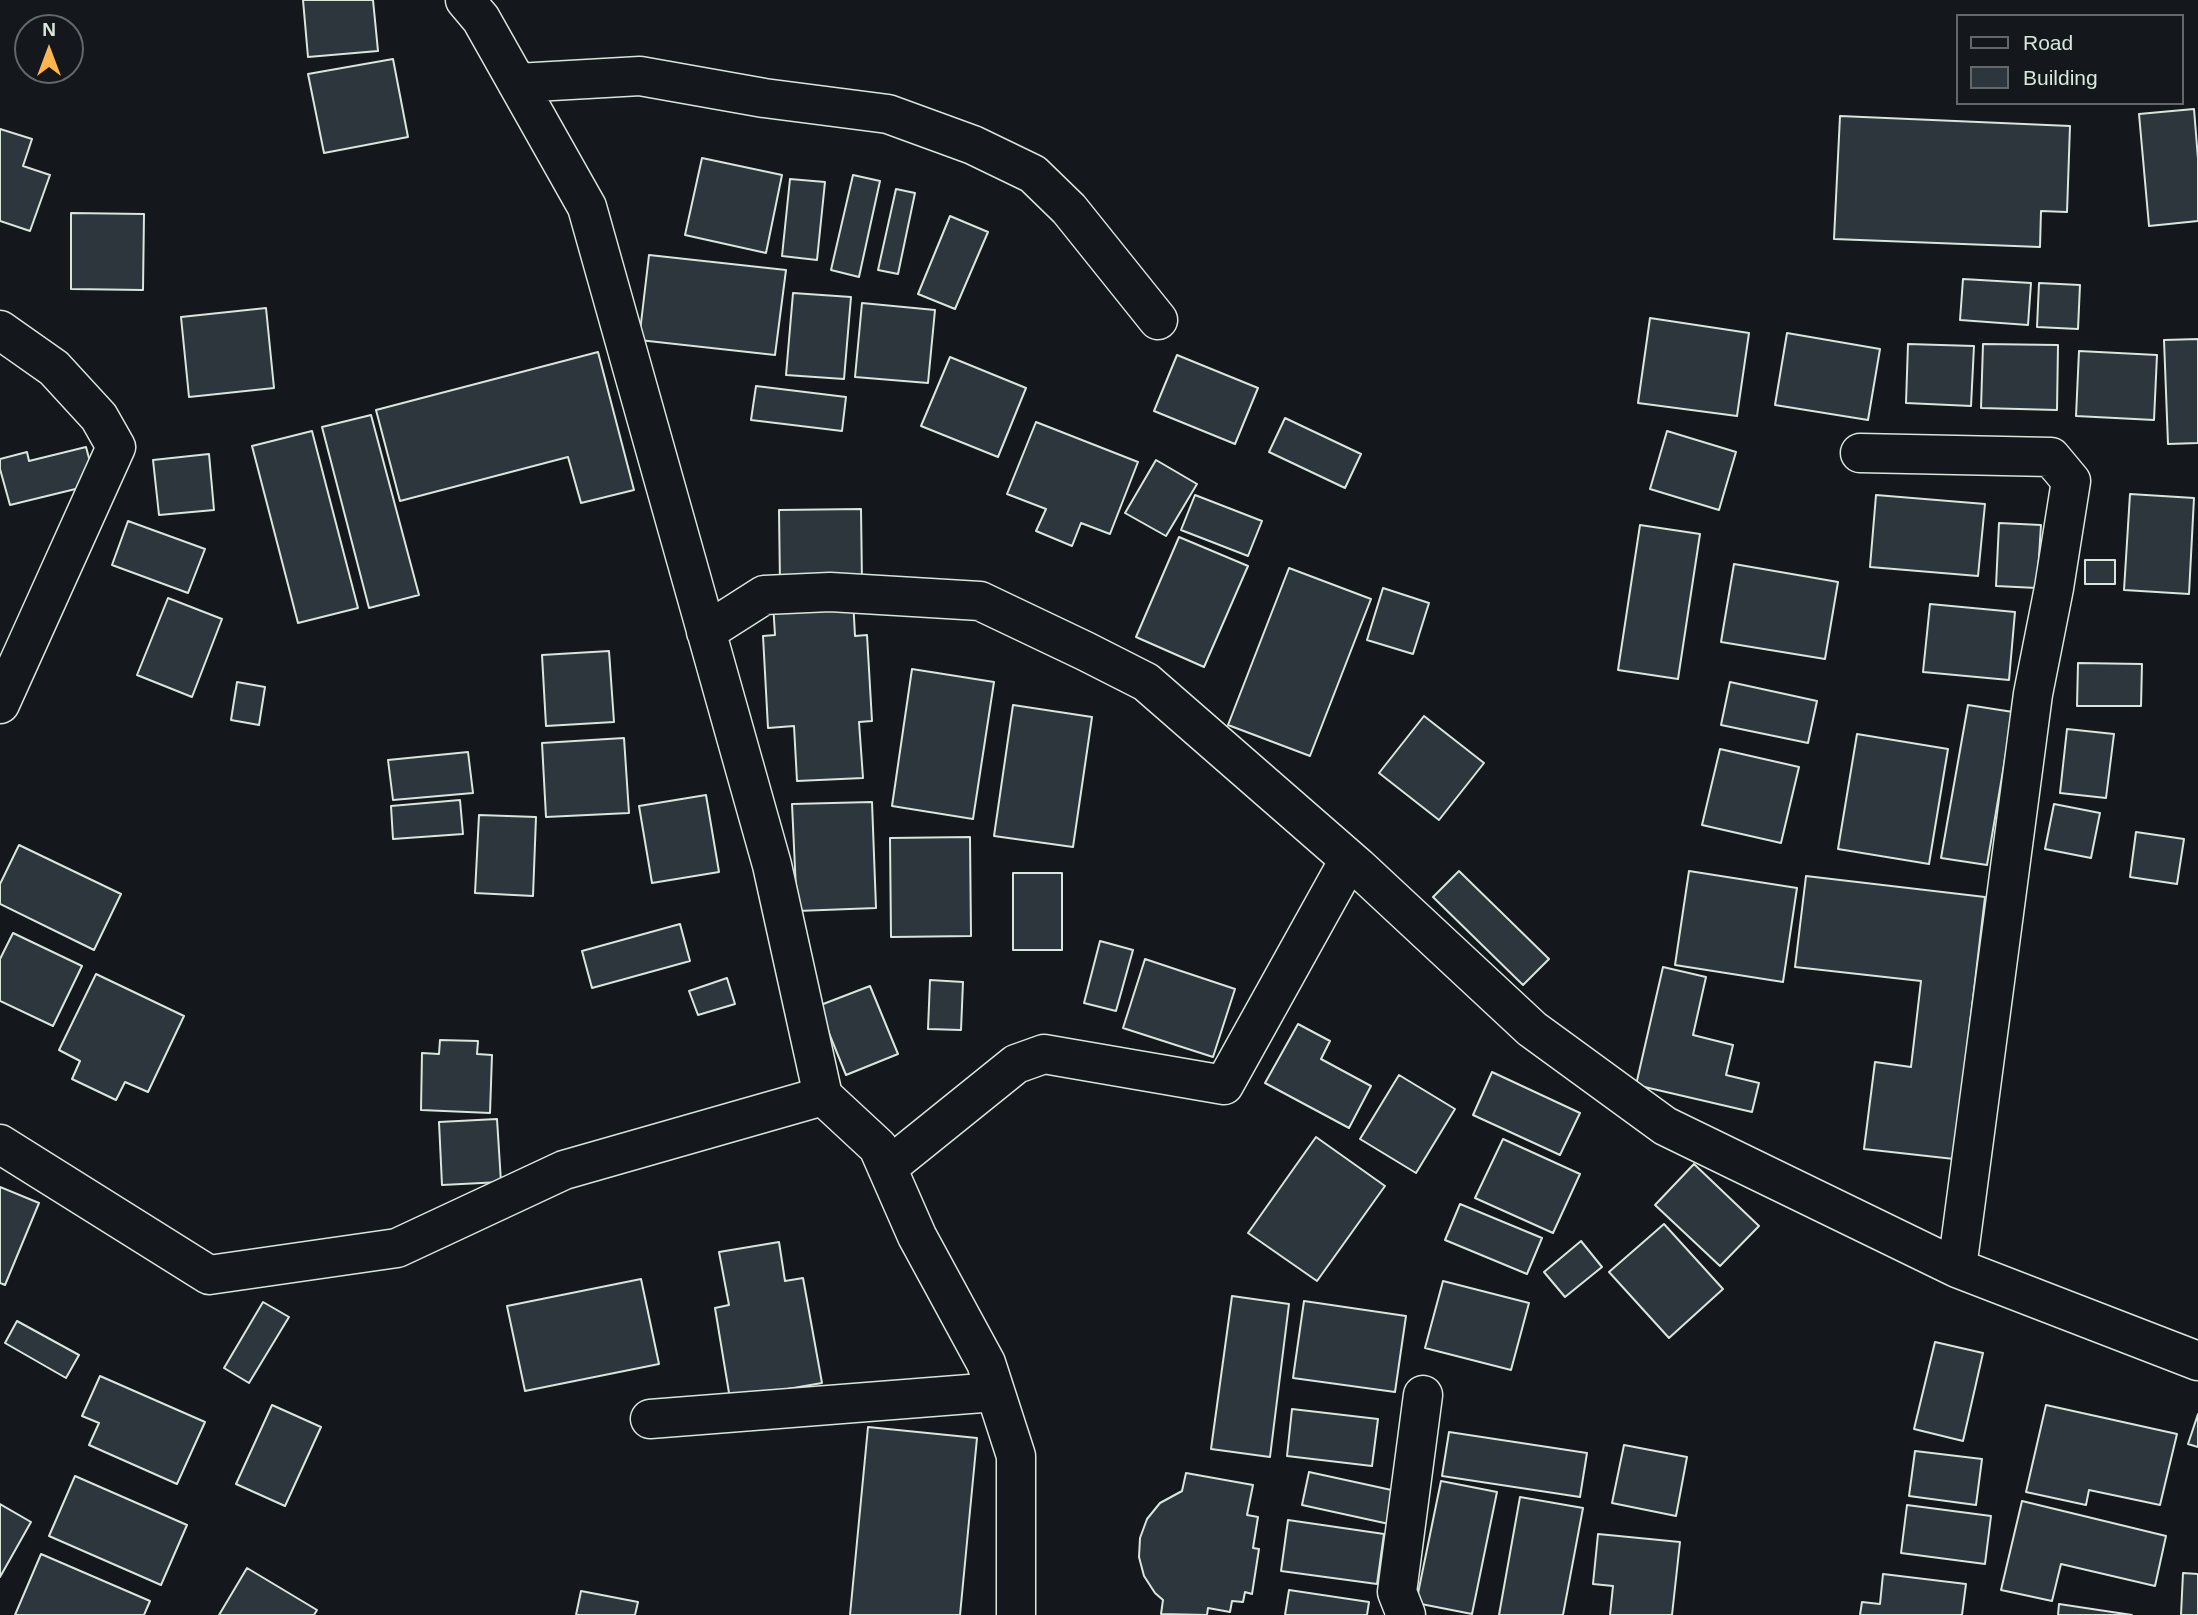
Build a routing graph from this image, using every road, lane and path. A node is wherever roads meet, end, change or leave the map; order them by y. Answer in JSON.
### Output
{"nodes":[{"id":1,"x":465,"y":0,"type":"edge"},
{"id":2,"x":517,"y":83,"type":"junction"},
{"id":3,"x":1158,"y":320,"type":"dead end"},
{"id":4,"x":0,"y":330,"type":"edge"},
{"id":5,"x":1860,"y":453,"type":"dead end"},
{"id":6,"x":706,"y":632,"type":"junction"},
{"id":7,"x":0,"y":704,"type":"edge"},
{"id":8,"x":1349,"y":860,"type":"junction"},
{"id":9,"x":822,"y":1096,"type":"junction"},
{"id":10,"x":0,"y":1144,"type":"edge"},
{"id":11,"x":887,"y":1168,"type":"junction"},
{"id":12,"x":1957,"y":1268,"type":"junction"},
{"id":13,"x":2198,"y":1360,"type":"edge"},
{"id":14,"x":995,"y":1392,"type":"junction"},
{"id":15,"x":1423,"y":1395,"type":"dead end"},
{"id":16,"x":650,"y":1419,"type":"dead end"},
{"id":17,"x":1016,"y":1615,"type":"edge"},
{"id":18,"x":1406,"y":1615,"type":"edge"}],
"edges":[{"from":1,"to":2,"type":"street"},
{"from":2,"to":3,"type":"street"},
{"from":2,"to":6,"type":"street"},
{"from":4,"to":7,"type":"street"},
{"from":5,"to":12,"type":"street"},
{"from":6,"to":8,"type":"street"},
{"from":6,"to":9,"type":"street"},
{"from":8,"to":11,"type":"street"},
{"from":8,"to":12,"type":"street"},
{"from":9,"to":10,"type":"street"},
{"from":9,"to":11,"type":"street"},
{"from":11,"to":14,"type":"street"},
{"from":12,"to":13,"type":"street"},
{"from":14,"to":16,"type":"street"},
{"from":14,"to":17,"type":"street"},
{"from":15,"to":18,"type":"street"}]}
